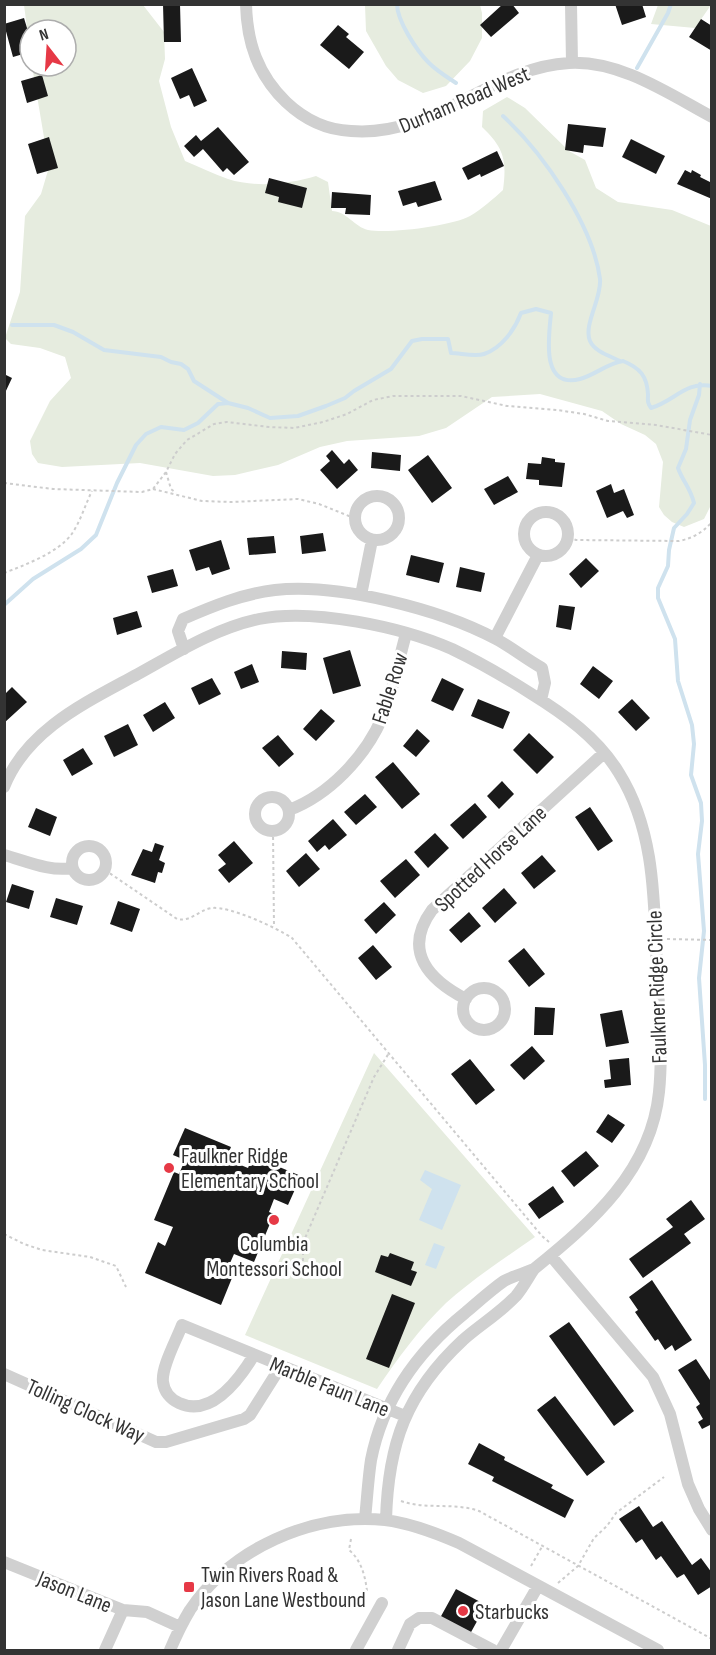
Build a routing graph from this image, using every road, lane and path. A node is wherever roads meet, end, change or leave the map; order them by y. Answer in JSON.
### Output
{"nodes":[{"id":1,"x":246,"y":4,"type":"edge"},
{"id":2,"x":571,"y":4,"type":"edge"},
{"id":3,"x":572,"y":63,"type":"junction"},
{"id":4,"x":711,"y":117,"type":"edge"},
{"id":5,"x":711,"y":435,"type":"edge"},
{"id":6,"x":166,"y":472,"type":"junction"},
{"id":7,"x":4,"y":483,"type":"edge"},
{"id":8,"x":153,"y":489,"type":"junction"},
{"id":9,"x":92,"y":491,"type":"junction"},
{"id":10,"x":178,"y":495,"type":"junction"},
{"id":11,"x":354,"y":518,"type":"junction"},
{"id":12,"x":711,"y":522,"type":"edge"},
{"id":13,"x":569,"y":537,"type":"junction"},
{"id":14,"x":372,"y":540,"type":"junction"},
{"id":15,"x":538,"y":555,"type":"junction"},
{"id":16,"x":4,"y":573,"type":"edge"},
{"id":17,"x":362,"y":596,"type":"junction"},
{"id":18,"x":406,"y":634,"type":"junction"},
{"id":19,"x":495,"y":638,"type":"junction"},
{"id":20,"x":184,"y":649,"type":"junction"},
{"id":21,"x":541,"y":700,"type":"junction"},
{"id":22,"x":604,"y":753,"type":"junction"},
{"id":23,"x":4,"y":787,"type":"edge"},
{"id":24,"x":289,"y":810,"type":"junction"},
{"id":25,"x":273,"y":831,"type":"junction"},
{"id":26,"x":4,"y":855,"type":"edge"},
{"id":27,"x":72,"y":868,"type":"junction"},
{"id":28,"x":105,"y":870,"type":"junction"},
{"id":29,"x":274,"y":928,"type":"junction"},
{"id":30,"x":655,"y":940,"type":"junction"},
{"id":31,"x":711,"y":940,"type":"edge"},
{"id":32,"x":466,"y":999,"type":"dead end"},
{"id":33,"x":389,"y":1053,"type":"junction"},
{"id":34,"x":4,"y":1234,"type":"edge"},
{"id":35,"x":555,"y":1252,"type":"junction"},
{"id":36,"x":303,"y":1261,"type":"dead end"},
{"id":37,"x":534,"y":1269,"type":"junction"},
{"id":38,"x":126,"y":1287,"type":"dead end"},
{"id":39,"x":254,"y":1355,"type":"junction"},
{"id":40,"x":281,"y":1366,"type":"junction"},
{"id":41,"x":4,"y":1374,"type":"edge"},
{"id":42,"x":387,"y":1409,"type":"junction"},
{"id":43,"x":405,"y":1416,"type":"junction"},
{"id":44,"x":664,"y":1477,"type":"dead end"},
{"id":45,"x":399,"y":1501,"type":"dead end"},
{"id":46,"x":365,"y":1519,"type":"junction"},
{"id":47,"x":386,"y":1520,"type":"junction"},
{"id":48,"x":711,"y":1530,"type":"edge"},
{"id":49,"x":351,"y":1539,"type":"dead end"},
{"id":50,"x":543,"y":1545,"type":"junction"},
{"id":51,"x":4,"y":1562,"type":"edge"},
{"id":52,"x":578,"y":1566,"type":"junction"},
{"id":53,"x":531,"y":1567,"type":"dead end"},
{"id":54,"x":560,"y":1582,"type":"dead end"},
{"id":55,"x":538,"y":1586,"type":"junction"},
{"id":56,"x":367,"y":1591,"type":"dead end"},
{"id":57,"x":382,"y":1603,"type":"dead end"},
{"id":58,"x":545,"y":1608,"type":"dead end"},
{"id":59,"x":123,"y":1610,"type":"junction"},
{"id":60,"x":540,"y":1616,"type":"dead end"},
{"id":61,"x":180,"y":1627,"type":"junction"},
{"id":62,"x":711,"y":1639,"type":"edge"},
{"id":63,"x":105,"y":1650,"type":"edge"},
{"id":64,"x":170,"y":1650,"type":"edge"},
{"id":65,"x":356,"y":1650,"type":"edge"},
{"id":66,"x":398,"y":1650,"type":"edge"},
{"id":67,"x":493,"y":1650,"type":"edge"},
{"id":68,"x":501,"y":1650,"type":"edge"},
{"id":69,"x":658,"y":1650,"type":"edge"}],
"edges":[{"from":1,"to":3,"type":"street","name":"Durham Road West"},
{"from":2,"to":3,"type":"street"},
{"from":3,"to":4,"type":"street","name":"Durham Road West"},
{"from":5,"to":6,"type":"path"},
{"from":6,"to":8,"type":"path"},
{"from":6,"to":10,"type":"path"},
{"from":7,"to":9,"type":"path"},
{"from":8,"to":9,"type":"path"},
{"from":8,"to":10,"type":"path"},
{"from":9,"to":16,"type":"path"},
{"from":10,"to":11,"type":"path"},
{"from":11,"to":14,"type":"street"},
{"from":11,"to":14,"type":"street"},
{"from":12,"to":13,"type":"path"},
{"from":13,"to":15,"type":"street"},
{"from":13,"to":15,"type":"street"},
{"from":14,"to":17,"type":"street"},
{"from":15,"to":19,"type":"street"},
{"from":17,"to":19,"type":"street"},
{"from":17,"to":20,"type":"street"},
{"from":18,"to":20,"type":"street","name":"Faulkner Ridge Circle"},
{"from":18,"to":21,"type":"street","name":"Faulkner Ridge Circle"},
{"from":18,"to":24,"type":"street","name":"Fable Row"},
{"from":19,"to":21,"type":"street"},
{"from":20,"to":23,"type":"street","name":"Faulkner Ridge Circle"},
{"from":21,"to":22,"type":"street","name":"Faulkner Ridge Circle"},
{"from":22,"to":30,"type":"street","name":"Faulkner Ridge Circle"},
{"from":22,"to":32,"type":"street","name":"Spotted Horse Lane"},
{"from":24,"to":25,"type":"street","name":"Fable Row"},
{"from":24,"to":25,"type":"street"},
{"from":25,"to":29,"type":"path"},
{"from":26,"to":27,"type":"street"},
{"from":27,"to":28,"type":"street"},
{"from":27,"to":28,"type":"street"},
{"from":28,"to":29,"type":"path"},
{"from":29,"to":33,"type":"path"},
{"from":30,"to":31,"type":"path"},
{"from":30,"to":35,"type":"street","name":"Faulkner Ridge Circle"},
{"from":33,"to":35,"type":"path"},
{"from":33,"to":36,"type":"path"},
{"from":34,"to":38,"type":"path"},
{"from":35,"to":37,"type":"street","name":"Faulkner Ridge Circle"},
{"from":35,"to":48,"type":"street"},
{"from":37,"to":42,"type":"street","name":"Faulkner Ridge Circle"},
{"from":37,"to":43,"type":"street","name":"Faulkner Ridge Circle"},
{"from":39,"to":39,"type":"street","name":"Marble Faun Lane"},
{"from":39,"to":40,"type":"street","name":"Marble Faun Lane"},
{"from":40,"to":41,"type":"street","name":"Tolling Clock Way"},
{"from":40,"to":42,"type":"street","name":"Marble Faun Lane"},
{"from":42,"to":43,"type":"street","name":"Marble Faun Lane"},
{"from":42,"to":46,"type":"street","name":"Faulkner Ridge Circle"},
{"from":43,"to":47,"type":"street","name":"Faulkner Ridge Circle"},
{"from":44,"to":52,"type":"path"},
{"from":45,"to":50,"type":"path"},
{"from":46,"to":47,"type":"street"},
{"from":46,"to":61,"type":"street"},
{"from":47,"to":55,"type":"street"},
{"from":49,"to":56,"type":"path"},
{"from":50,"to":52,"type":"path"},
{"from":50,"to":53,"type":"path"},
{"from":51,"to":59,"type":"street","name":"Jason Lane"},
{"from":52,"to":54,"type":"path"},
{"from":52,"to":62,"type":"path"},
{"from":55,"to":68,"type":"street"},
{"from":55,"to":69,"type":"street"},
{"from":57,"to":65,"type":"street"},
{"from":58,"to":60,"type":"path"},
{"from":59,"to":61,"type":"street","name":"Jason Lane"},
{"from":59,"to":63,"type":"street"},
{"from":61,"to":64,"type":"street"},
{"from":66,"to":67,"type":"street"}]}
